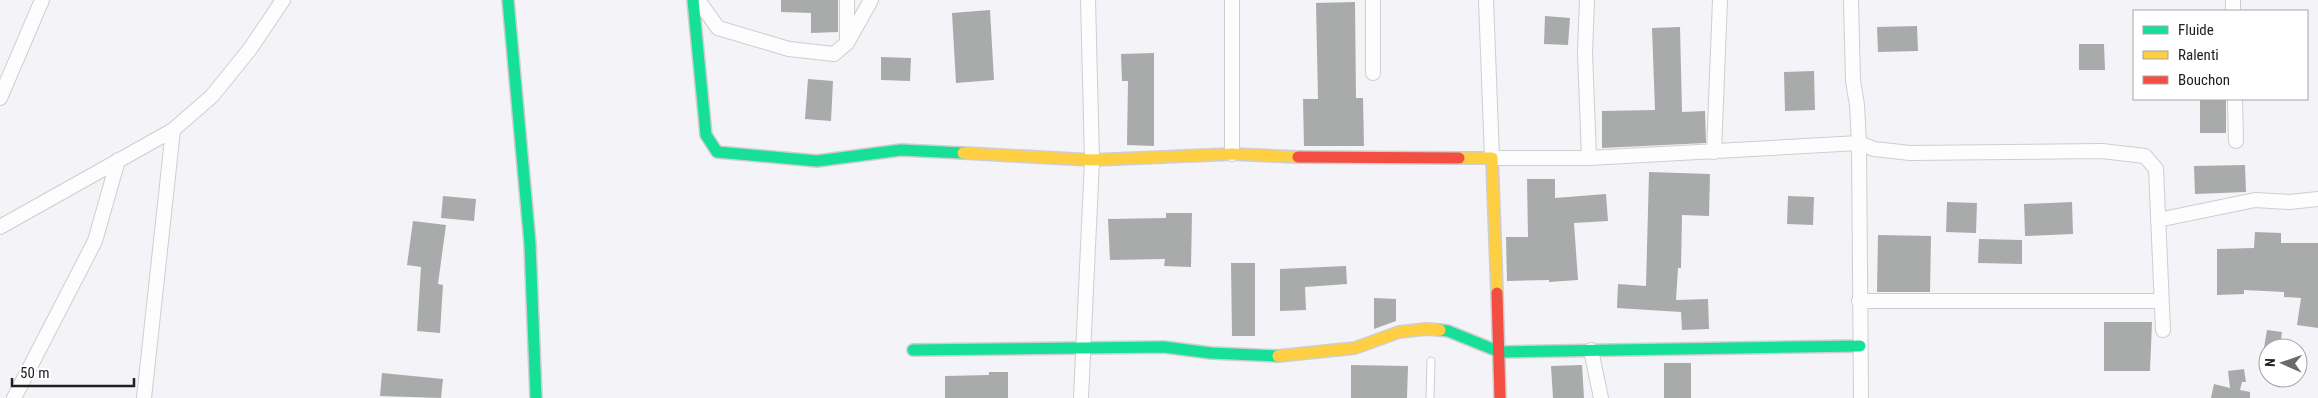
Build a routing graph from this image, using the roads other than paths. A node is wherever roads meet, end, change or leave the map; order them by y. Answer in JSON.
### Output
{"nodes":[{"id":1,"x":42,"y":0,"type":"edge"},
{"id":2,"x":283,"y":0,"type":"edge"},
{"id":3,"x":508,"y":0,"type":"edge"},
{"id":4,"x":693,"y":0,"type":"edge"},
{"id":5,"x":698,"y":0,"type":"edge"},
{"id":6,"x":847,"y":0,"type":"edge"},
{"id":7,"x":871,"y":0,"type":"edge"},
{"id":8,"x":1088,"y":0,"type":"edge"},
{"id":9,"x":1232,"y":0,"type":"edge"},
{"id":10,"x":1374,"y":0,"type":"edge"},
{"id":11,"x":1486,"y":0,"type":"edge"},
{"id":12,"x":1587,"y":0,"type":"edge"},
{"id":13,"x":1720,"y":0,"type":"edge"},
{"id":14,"x":1851,"y":0,"type":"edge"},
{"id":15,"x":848,"y":43,"type":"junction"},
{"id":16,"x":1373,"y":73,"type":"dead end"},
{"id":17,"x":0,"y":98,"type":"edge"},
{"id":18,"x":2235,"y":100,"type":"edge"},
{"id":19,"x":174,"y":130,"type":"junction"},
{"id":20,"x":2236,"y":141,"type":"dead end"},
{"id":21,"x":1859,"y":143,"type":"junction"},
{"id":22,"x":1714,"y":152,"type":"junction"},
{"id":23,"x":1232,"y":154,"type":"junction"},
{"id":24,"x":1492,"y":158,"type":"junction"},
{"id":25,"x":1589,"y":158,"type":"junction"},
{"id":26,"x":118,"y":160,"type":"junction"},
{"id":27,"x":1092,"y":160,"type":"junction"},
{"id":28,"x":2318,"y":199,"type":"edge"},
{"id":29,"x":2158,"y":220,"type":"junction"},
{"id":30,"x":0,"y":227,"type":"edge"},
{"id":31,"x":1859,"y":301,"type":"junction"},
{"id":32,"x":2161,"y":301,"type":"junction"},
{"id":33,"x":2162,"y":330,"type":"dead end"},
{"id":34,"x":1860,"y":346,"type":"junction"},
{"id":35,"x":1082,"y":348,"type":"junction"},
{"id":36,"x":913,"y":350,"type":"dead end"},
{"id":37,"x":1591,"y":350,"type":"junction"},
{"id":38,"x":1500,"y":352,"type":"junction"},
{"id":39,"x":1430,"y":360,"type":"dead end"},
{"id":40,"x":14,"y":398,"type":"edge"},
{"id":41,"x":144,"y":398,"type":"edge"},
{"id":42,"x":536,"y":398,"type":"edge"},
{"id":43,"x":1081,"y":398,"type":"edge"},
{"id":44,"x":1430,"y":398,"type":"edge"},
{"id":45,"x":1500,"y":398,"type":"edge"},
{"id":46,"x":1601,"y":398,"type":"edge"},
{"id":47,"x":1861,"y":398,"type":"edge"}],
"edges":[{"from":1,"to":17,"type":"street"},
{"from":2,"to":19,"type":"street"},
{"from":3,"to":42,"type":"street"},
{"from":4,"to":27,"type":"street"},
{"from":5,"to":15,"type":"street"},
{"from":6,"to":15,"type":"street"},
{"from":7,"to":15,"type":"street"},
{"from":8,"to":27,"type":"street"},
{"from":9,"to":23,"type":"street"},
{"from":10,"to":16,"type":"street"},
{"from":11,"to":24,"type":"street"},
{"from":12,"to":25,"type":"street"},
{"from":13,"to":22,"type":"street"},
{"from":14,"to":21,"type":"street"},
{"from":18,"to":20,"type":"street"},
{"from":19,"to":26,"type":"street"},
{"from":19,"to":41,"type":"street"},
{"from":21,"to":22,"type":"street"},
{"from":21,"to":29,"type":"street"},
{"from":21,"to":31,"type":"street"},
{"from":22,"to":25,"type":"street"},
{"from":23,"to":24,"type":"street"},
{"from":23,"to":27,"type":"street"},
{"from":24,"to":25,"type":"street"},
{"from":24,"to":38,"type":"street"},
{"from":26,"to":30,"type":"street"},
{"from":26,"to":40,"type":"street"},
{"from":27,"to":35,"type":"street"},
{"from":28,"to":29,"type":"street"},
{"from":29,"to":32,"type":"street"},
{"from":31,"to":32,"type":"street"},
{"from":31,"to":34,"type":"street"},
{"from":32,"to":33,"type":"street"},
{"from":34,"to":37,"type":"street"},
{"from":34,"to":47,"type":"street"},
{"from":35,"to":36,"type":"street"},
{"from":35,"to":38,"type":"street"},
{"from":35,"to":43,"type":"street"},
{"from":37,"to":38,"type":"street"},
{"from":37,"to":46,"type":"street"},
{"from":38,"to":45,"type":"street"},
{"from":39,"to":44,"type":"lane"}]}
